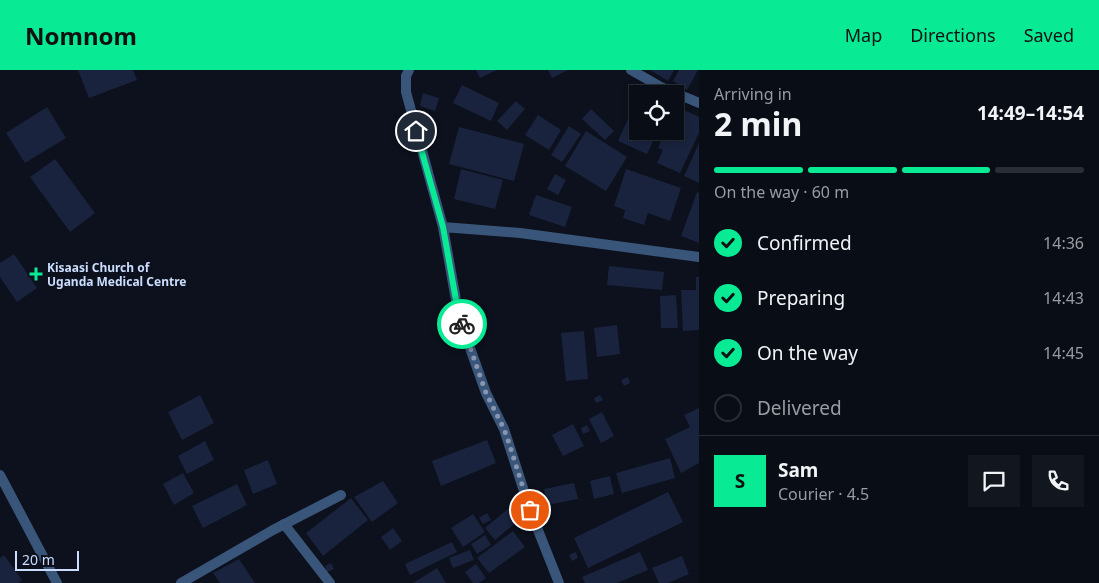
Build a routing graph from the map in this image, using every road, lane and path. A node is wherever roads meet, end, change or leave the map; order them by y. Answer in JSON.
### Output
{"nodes":[{"id":1,"x":409,"y":70,"type":"edge"},
{"id":2,"x":631,"y":70,"type":"edge"},
{"id":3,"x":699,"y":103,"type":"edge"},
{"id":4,"x":443,"y":227,"type":"junction"},
{"id":5,"x":699,"y":257,"type":"edge"},
{"id":6,"x":0,"y":475,"type":"edge"},
{"id":7,"x":341,"y":496,"type":"dead end"},
{"id":8,"x":284,"y":524,"type":"junction"},
{"id":9,"x":57,"y":583,"type":"edge"},
{"id":10,"x":181,"y":583,"type":"edge"},
{"id":11,"x":330,"y":583,"type":"edge"},
{"id":12,"x":559,"y":583,"type":"edge"}],
"edges":[{"from":1,"to":4,"type":"street"},
{"from":2,"to":3,"type":"street"},
{"from":4,"to":5,"type":"street"},
{"from":4,"to":12,"type":"street"},
{"from":6,"to":9,"type":"street"},
{"from":7,"to":8,"type":"street"},
{"from":8,"to":10,"type":"street"},
{"from":8,"to":11,"type":"street"}]}
